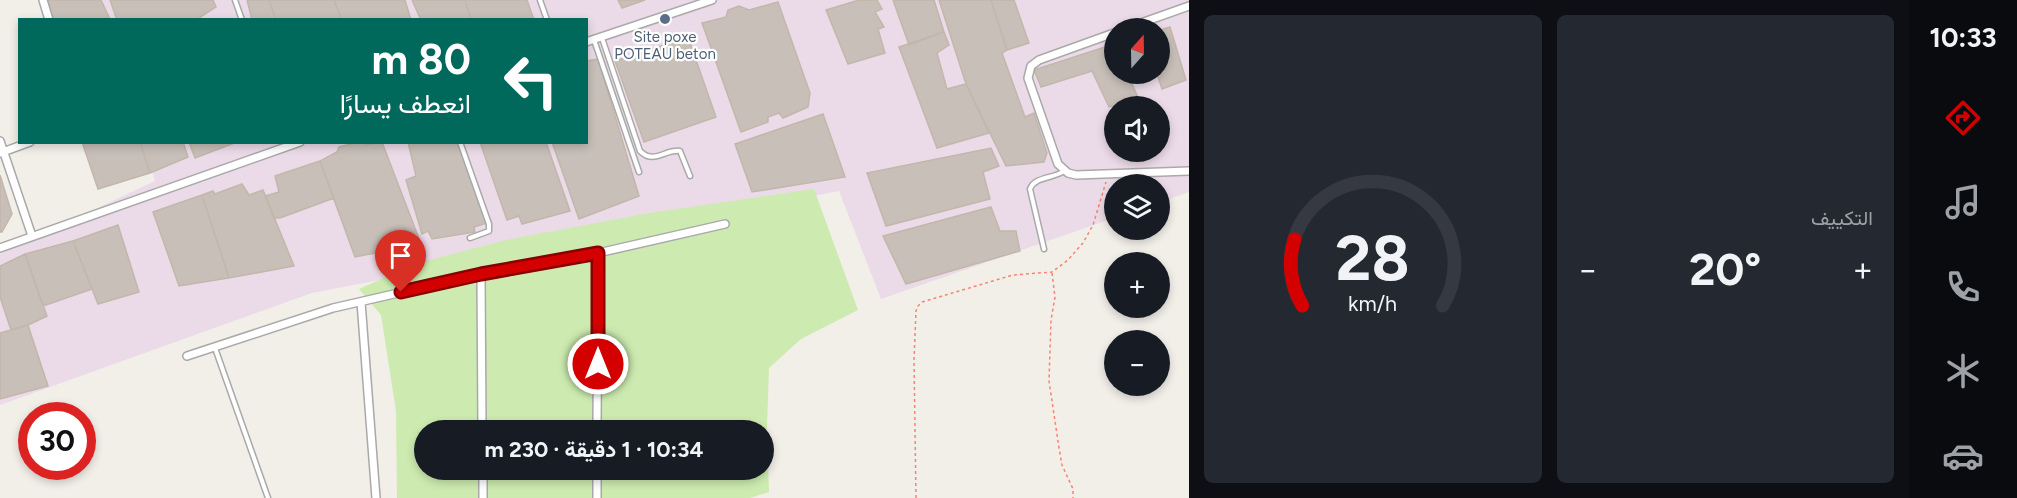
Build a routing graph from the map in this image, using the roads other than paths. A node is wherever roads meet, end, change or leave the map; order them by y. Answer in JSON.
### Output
{"nodes":[{"id":1,"x":43,"y":0,"type":"edge"},
{"id":2,"x":235,"y":0,"type":"edge"},
{"id":3,"x":540,"y":0,"type":"edge"},
{"id":4,"x":712,"y":0,"type":"edge"},
{"id":5,"x":1189,"y":6,"type":"edge"},
{"id":6,"x":49,"y":18,"type":"edge"},
{"id":7,"x":241,"y":18,"type":"edge"},
{"id":8,"x":546,"y":18,"type":"edge"},
{"id":9,"x":1155,"y":18,"type":"edge"},
{"id":10,"x":602,"y":37,"type":"junction"},
{"id":11,"x":1104,"y":37,"type":"edge"},
{"id":12,"x":590,"y":41,"type":"edge"},
{"id":13,"x":0,"y":141,"type":"edge"},
{"id":14,"x":24,"y":144,"type":"edge"},
{"id":15,"x":461,"y":144,"type":"edge"},
{"id":16,"x":287,"y":145,"type":"edge"},
{"id":17,"x":2,"y":152,"type":"edge"},
{"id":18,"x":1064,"y":171,"type":"junction"},
{"id":19,"x":1189,"y":171,"type":"edge"},
{"id":20,"x":639,"y":172,"type":"dead end"},
{"id":21,"x":690,"y":176,"type":"dead end"},
{"id":22,"x":725,"y":224,"type":"dead end"},
{"id":23,"x":32,"y":236,"type":"junction"},
{"id":24,"x":470,"y":238,"type":"dead end"},
{"id":25,"x":0,"y":248,"type":"edge"},
{"id":26,"x":1044,"y":249,"type":"dead end"},
{"id":27,"x":598,"y":253,"type":"junction"},
{"id":28,"x":481,"y":274,"type":"junction"},
{"id":29,"x":361,"y":302,"type":"junction"},
{"id":30,"x":215,"y":347,"type":"junction"},
{"id":31,"x":187,"y":356,"type":"dead end"},
{"id":32,"x":482,"y":420,"type":"edge"},
{"id":33,"x":597,"y":420,"type":"edge"},
{"id":34,"x":483,"y":480,"type":"edge"},
{"id":35,"x":597,"y":480,"type":"edge"},
{"id":36,"x":268,"y":498,"type":"edge"},
{"id":37,"x":376,"y":498,"type":"edge"},
{"id":38,"x":483,"y":498,"type":"edge"},
{"id":39,"x":597,"y":498,"type":"edge"}],
"edges":[{"from":1,"to":6,"type":"street"},
{"from":2,"to":7,"type":"lane"},
{"from":3,"to":8,"type":"lane"},
{"from":4,"to":10,"type":"street"},
{"from":5,"to":9,"type":"street"},
{"from":10,"to":12,"type":"street"},
{"from":10,"to":21,"type":"lane"},
{"from":11,"to":18,"type":"street"},
{"from":12,"to":20,"type":"lane"},
{"from":13,"to":17,"type":"street"},
{"from":14,"to":17,"type":"street"},
{"from":15,"to":24,"type":"lane"},
{"from":16,"to":23,"type":"street"},
{"from":17,"to":23,"type":"street"},
{"from":18,"to":19,"type":"street"},
{"from":18,"to":26,"type":"lane"},
{"from":22,"to":27,"type":"street"},
{"from":23,"to":25,"type":"street"},
{"from":27,"to":28,"type":"street"},
{"from":27,"to":33,"type":"street"},
{"from":28,"to":29,"type":"street"},
{"from":28,"to":32,"type":"street"},
{"from":29,"to":30,"type":"street"},
{"from":29,"to":37,"type":"street"},
{"from":30,"to":31,"type":"street"},
{"from":30,"to":36,"type":"lane"},
{"from":34,"to":38,"type":"street"},
{"from":35,"to":39,"type":"street"}]}
